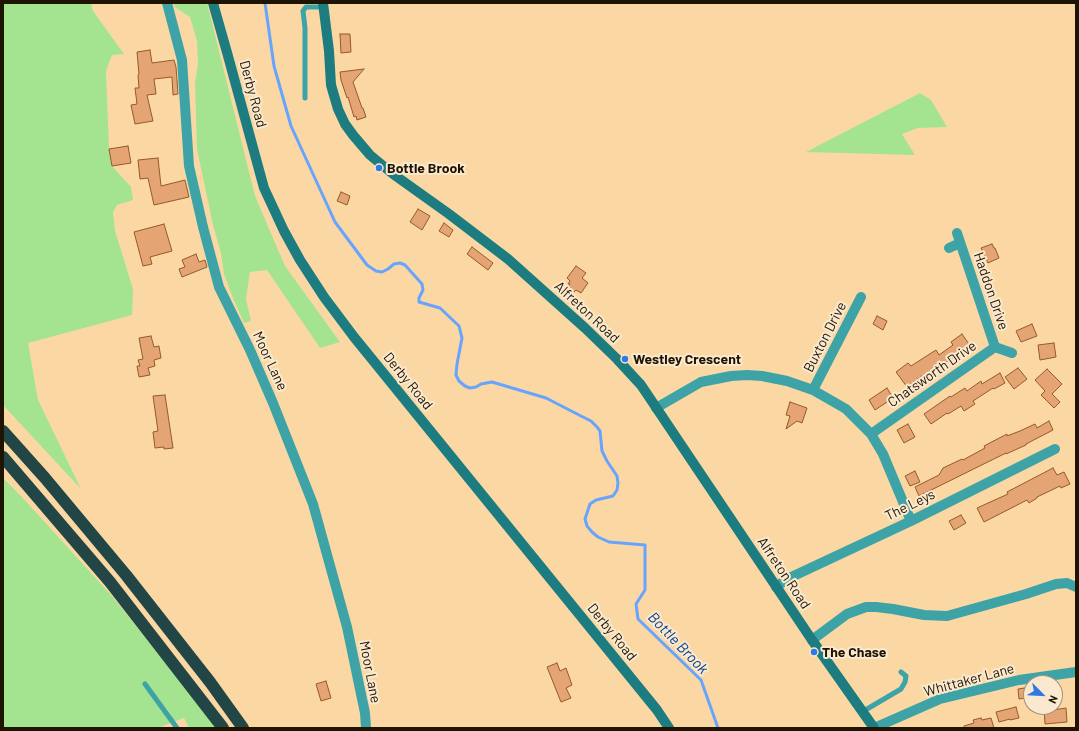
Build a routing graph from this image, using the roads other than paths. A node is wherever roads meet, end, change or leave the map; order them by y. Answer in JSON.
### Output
{"nodes":[{"id":1,"x":167,"y":3,"type":"edge"},
{"id":2,"x":212,"y":3,"type":"edge"},
{"id":3,"x":324,"y":5,"type":"edge"},
{"id":4,"x":305,"y":98,"type":"dead end"},
{"id":5,"x":957,"y":233,"type":"dead end"},
{"id":6,"x":960,"y":243,"type":"junction"},
{"id":7,"x":949,"y":248,"type":"dead end"},
{"id":8,"x":861,"y":297,"type":"dead end"},
{"id":9,"x":995,"y":347,"type":"junction"},
{"id":10,"x":1012,"y":353,"type":"dead end"},
{"id":11,"x":813,"y":390,"type":"junction"},
{"id":12,"x":656,"y":408,"type":"junction"},
{"id":13,"x":3,"y":431,"type":"edge"},
{"id":14,"x":871,"y":434,"type":"junction"},
{"id":15,"x":1055,"y":449,"type":"dead end"},
{"id":16,"x":3,"y":457,"type":"edge"},
{"id":17,"x":912,"y":520,"type":"junction"},
{"id":18,"x":776,"y":586,"type":"junction"},
{"id":19,"x":1076,"y":587,"type":"edge"},
{"id":20,"x":812,"y":640,"type":"junction"},
{"id":21,"x":901,"y":672,"type":"dead end"},
{"id":22,"x":1076,"y":672,"type":"edge"},
{"id":23,"x":145,"y":684,"type":"dead end"},
{"id":24,"x":862,"y":712,"type":"junction"},
{"id":25,"x":176,"y":728,"type":"edge"},
{"id":26,"x":224,"y":728,"type":"edge"},
{"id":27,"x":243,"y":728,"type":"edge"},
{"id":28,"x":366,"y":728,"type":"edge"},
{"id":29,"x":669,"y":728,"type":"edge"},
{"id":30,"x":874,"y":728,"type":"edge"}],
"edges":[{"from":1,"to":28,"type":"street","name":"Moor Lane"},
{"from":2,"to":29,"type":"street","name":"Derby Road"},
{"from":3,"to":4,"type":"lane"},
{"from":3,"to":12,"type":"street","name":"Alfreton Road"},
{"from":5,"to":6,"type":"street","name":"Haddon Drive"},
{"from":6,"to":7,"type":"street","name":"Haddon Drive"},
{"from":6,"to":9,"type":"street","name":"Haddon Drive"},
{"from":8,"to":11,"type":"street","name":"Buxton Drive"},
{"from":9,"to":10,"type":"street","name":"Chatsworth Drive"},
{"from":9,"to":14,"type":"street","name":"Chatsworth Drive"},
{"from":11,"to":12,"type":"street"},
{"from":11,"to":14,"type":"street"},
{"from":12,"to":18,"type":"street","name":"Alfreton Road"},
{"from":13,"to":27,"type":"highway"},
{"from":14,"to":17,"type":"street"},
{"from":15,"to":17,"type":"street","name":"The Leys"},
{"from":16,"to":26,"type":"highway"},
{"from":17,"to":18,"type":"street","name":"The Leys"},
{"from":18,"to":20,"type":"street","name":"Alfreton Road"},
{"from":19,"to":20,"type":"street"},
{"from":20,"to":24,"type":"street","name":"Alfreton Road"},
{"from":21,"to":24,"type":"lane"},
{"from":22,"to":30,"type":"street","name":"Whittaker Lane"},
{"from":23,"to":25,"type":"lane"},
{"from":24,"to":30,"type":"street","name":"Alfreton Road"}]}
